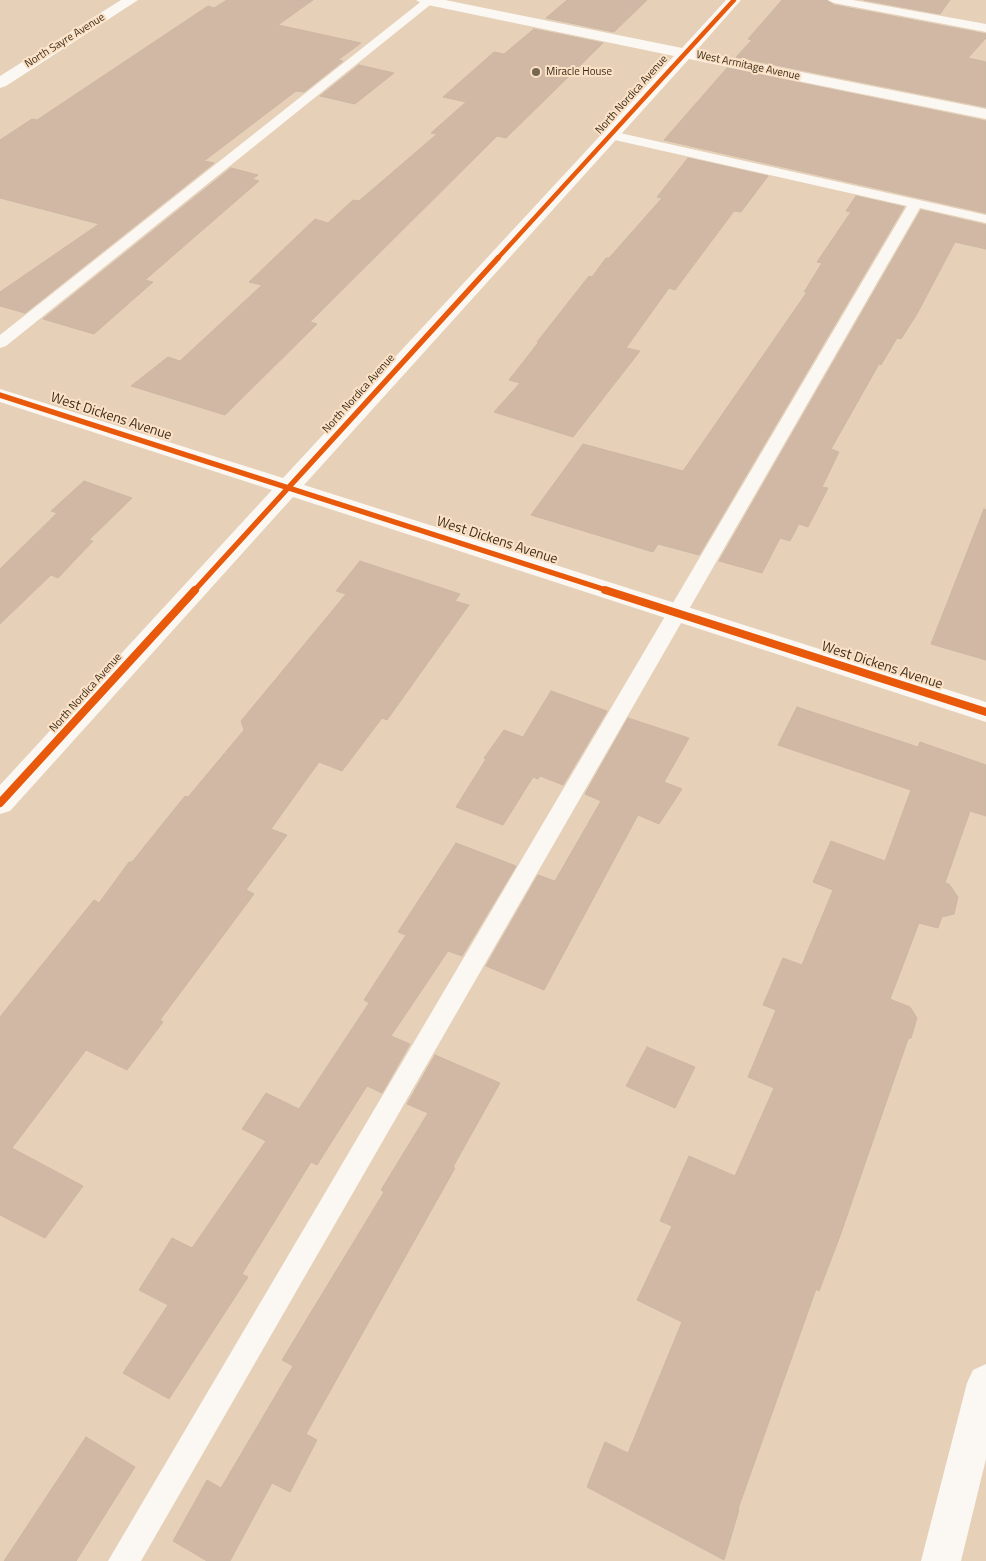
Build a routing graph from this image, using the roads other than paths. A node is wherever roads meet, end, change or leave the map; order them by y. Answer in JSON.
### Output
{"nodes":[{"id":1,"x":131,"y":0,"type":"edge"},
{"id":2,"x":734,"y":0,"type":"edge"},
{"id":3,"x":834,"y":0,"type":"edge"},
{"id":4,"x":426,"y":1,"type":"edge"},
{"id":5,"x":986,"y":28,"type":"edge"},
{"id":6,"x":686,"y":53,"type":"junction"},
{"id":7,"x":0,"y":83,"type":"edge"},
{"id":8,"x":986,"y":114,"type":"edge"},
{"id":9,"x":611,"y":135,"type":"junction"},
{"id":10,"x":916,"y":203,"type":"junction"},
{"id":11,"x":986,"y":219,"type":"edge"},
{"id":12,"x":0,"y":343,"type":"edge"},
{"id":13,"x":0,"y":395,"type":"edge"},
{"id":14,"x":289,"y":487,"type":"junction"},
{"id":15,"x":677,"y":613,"type":"junction"},
{"id":16,"x":986,"y":712,"type":"edge"},
{"id":17,"x":0,"y":803,"type":"edge"},
{"id":18,"x":986,"y":1383,"type":"edge"},
{"id":19,"x":124,"y":1561,"type":"edge"},
{"id":20,"x":941,"y":1561,"type":"edge"}],
"edges":[{"from":1,"to":7,"type":"street","name":"North Sayre Avenue"},
{"from":2,"to":6,"type":"street","name":"North Nordica Avenue"},
{"from":3,"to":5,"type":"lane"},
{"from":4,"to":6,"type":"street","name":"West Armitage Avenue"},
{"from":4,"to":12,"type":"lane"},
{"from":6,"to":8,"type":"street","name":"West Armitage Avenue"},
{"from":6,"to":9,"type":"street","name":"North Nordica Avenue"},
{"from":9,"to":10,"type":"lane"},
{"from":9,"to":14,"type":"street","name":"North Nordica Avenue"},
{"from":10,"to":11,"type":"lane"},
{"from":10,"to":15,"type":"lane"},
{"from":13,"to":14,"type":"street","name":"West Dickens Avenue"},
{"from":14,"to":15,"type":"street","name":"West Dickens Avenue"},
{"from":14,"to":17,"type":"street","name":"North Nordica Avenue"},
{"from":15,"to":16,"type":"street","name":"West Dickens Avenue"},
{"from":15,"to":19,"type":"lane"},
{"from":18,"to":20,"type":"street"}]}
